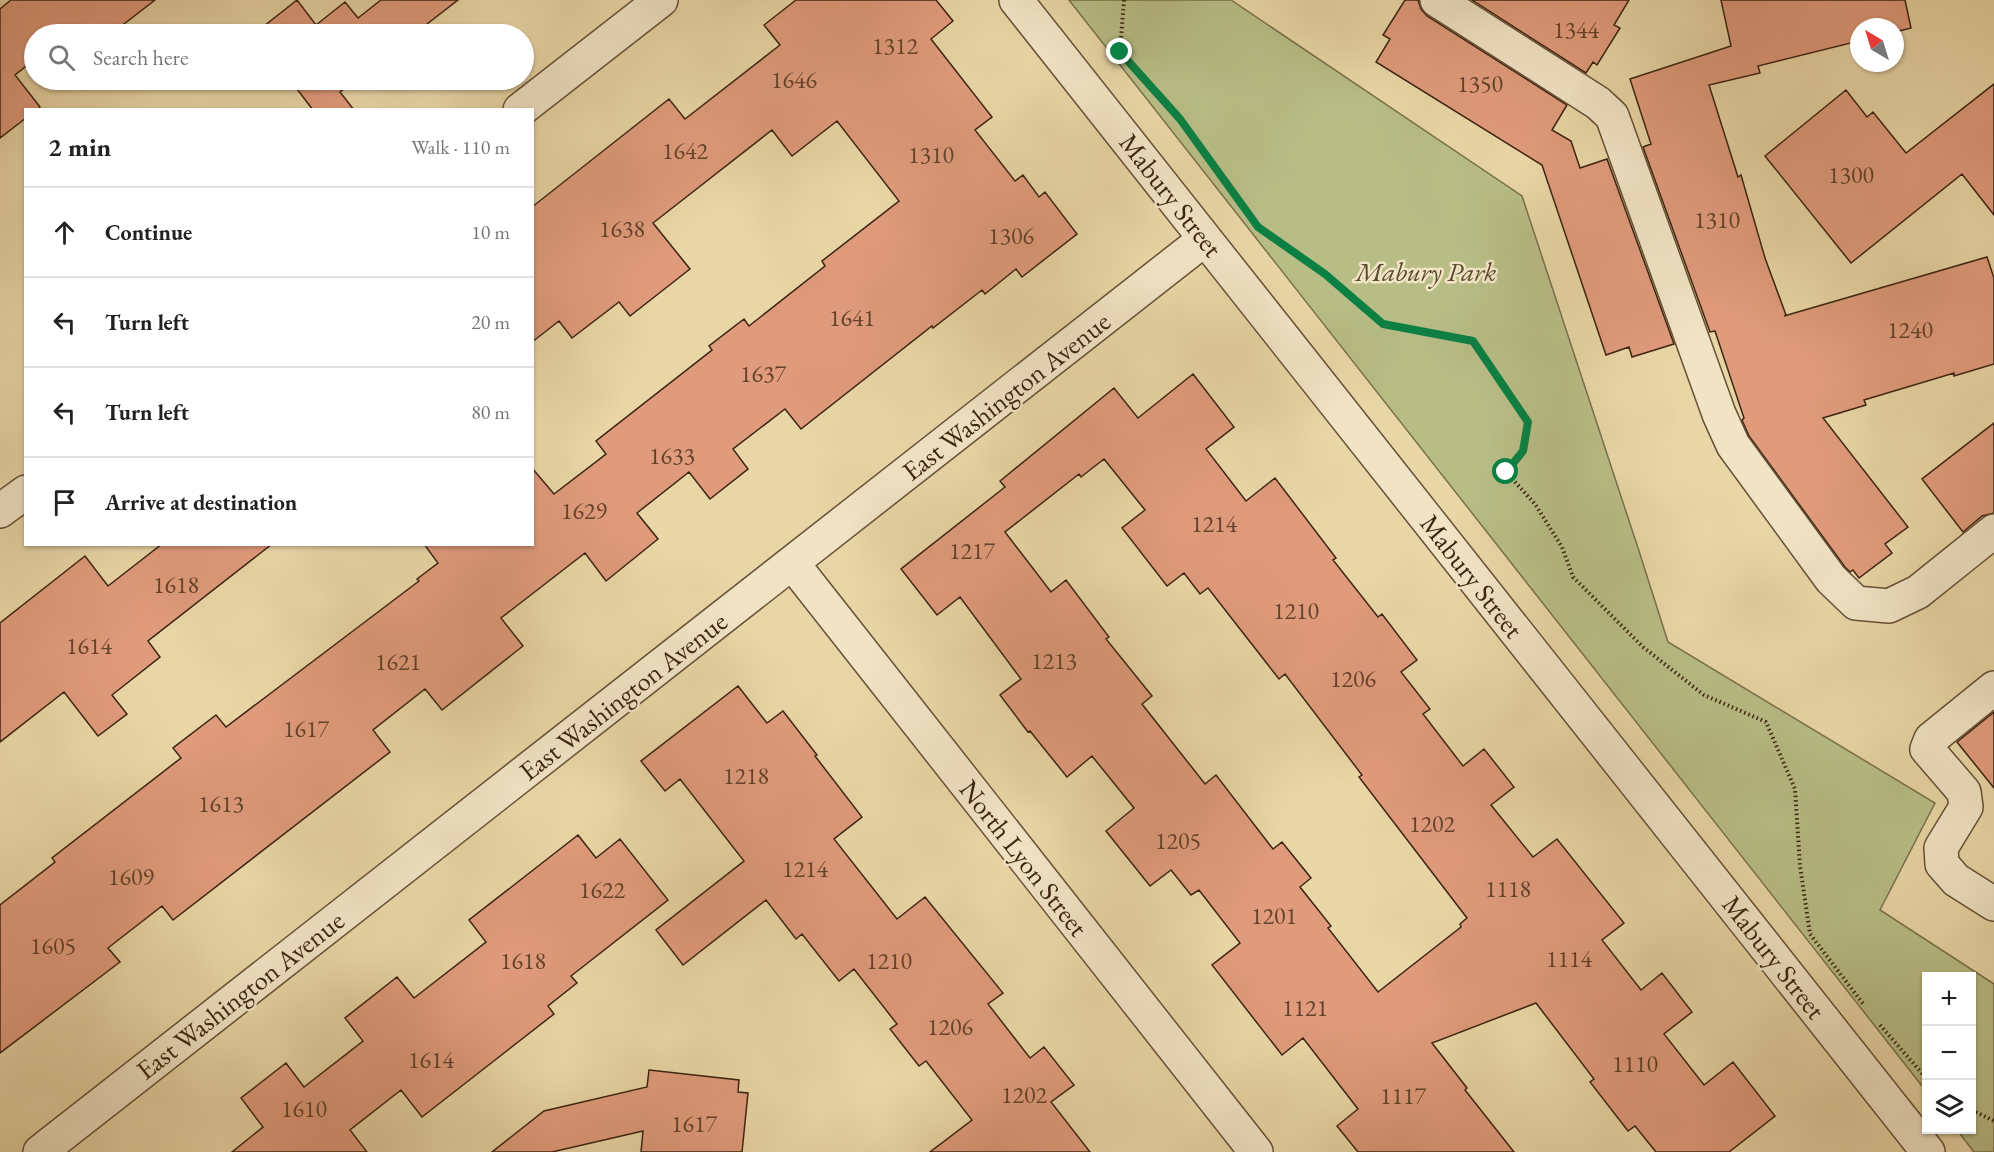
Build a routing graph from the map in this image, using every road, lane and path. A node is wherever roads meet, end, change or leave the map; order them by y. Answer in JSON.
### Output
{"nodes":[{"id":1,"x":661,"y":0,"type":"edge"},
{"id":2,"x":1016,"y":0,"type":"edge"},
{"id":3,"x":1124,"y":0,"type":"edge"},
{"id":4,"x":1437,"y":0,"type":"edge"},
{"id":5,"x":522,"y":108,"type":"edge"},
{"id":6,"x":1205,"y":239,"type":"junction"},
{"id":7,"x":24,"y":493,"type":"edge"},
{"id":8,"x":0,"y":511,"type":"edge"},
{"id":9,"x":1994,"y":531,"type":"edge"},
{"id":10,"x":793,"y":564,"type":"junction"},
{"id":11,"x":1994,"y":688,"type":"edge"},
{"id":12,"x":1994,"y":904,"type":"edge"},
{"id":13,"x":1871,"y":1014,"type":"dead end"},
{"id":14,"x":1878,"y":1022,"type":"dead end"},
{"id":15,"x":1922,"y":1073,"type":"edge"},
{"id":16,"x":1976,"y":1112,"type":"edge"},
{"id":17,"x":1994,"y":1120,"type":"edge"},
{"id":18,"x":40,"y":1152,"type":"edge"},
{"id":19,"x":1256,"y":1152,"type":"edge"},
{"id":20,"x":1928,"y":1152,"type":"edge"}],
"edges":[{"from":1,"to":5,"type":"street"},
{"from":2,"to":6,"type":"street","name":"Mabury Street"},
{"from":3,"to":13,"type":"path"},
{"from":4,"to":9,"type":"street"},
{"from":6,"to":10,"type":"street","name":"East Washington Avenue"},
{"from":6,"to":20,"type":"street","name":"Mabury Street"},
{"from":7,"to":8,"type":"street"},
{"from":10,"to":18,"type":"street","name":"East Washington Avenue"},
{"from":10,"to":19,"type":"street","name":"North Lyon Street"},
{"from":11,"to":12,"type":"street"},
{"from":14,"to":15,"type":"path"},
{"from":16,"to":17,"type":"path"}]}
